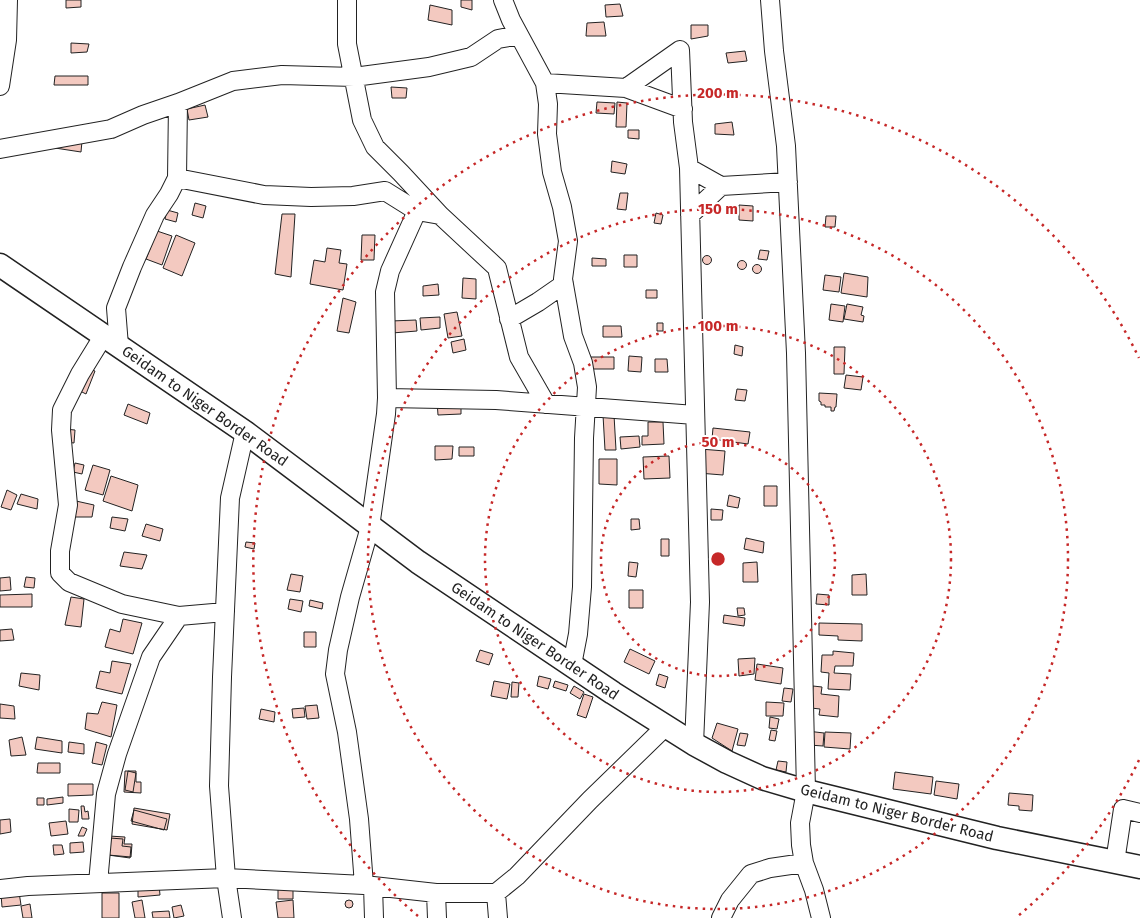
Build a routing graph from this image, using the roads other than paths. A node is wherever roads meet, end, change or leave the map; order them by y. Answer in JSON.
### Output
{"nodes":[{"id":1,"x":8,"y":0,"type":"edge"},
{"id":2,"x":347,"y":0,"type":"edge"},
{"id":3,"x":504,"y":0,"type":"edge"},
{"id":4,"x":770,"y":0,"type":"edge"},
{"id":5,"x":519,"y":35,"type":"junction"},
{"id":6,"x":354,"y":77,"type":"junction"},
{"id":7,"x":545,"y":83,"type":"junction"},
{"id":8,"x":0,"y":86,"type":"edge"},
{"id":9,"x":626,"y":88,"type":"junction"},
{"id":10,"x":178,"y":104,"type":"junction"},
{"id":11,"x":683,"y":109,"type":"junction"},
{"id":12,"x":0,"y":149,"type":"edge"},
{"id":13,"x":689,"y":168,"type":"junction"},
{"id":14,"x":177,"y":178,"type":"junction"},
{"id":15,"x":788,"y":182,"type":"junction"},
{"id":16,"x":721,"y":186,"type":"junction"},
{"id":17,"x":417,"y":211,"type":"junction"},
{"id":18,"x":440,"y":215,"type":"junction"},
{"id":19,"x":690,"y":215,"type":"junction"},
{"id":20,"x":0,"y":265,"type":"edge"},
{"id":21,"x":564,"y":284,"type":"junction"},
{"id":22,"x":510,"y":319,"type":"junction"},
{"id":23,"x":112,"y":340,"type":"junction"},
{"id":24,"x":387,"y":398,"type":"junction"},
{"id":25,"x":546,"y":404,"type":"junction"},
{"id":26,"x":586,"y":406,"type":"junction"},
{"id":27,"x":695,"y":415,"type":"junction"},
{"id":28,"x":245,"y":432,"type":"junction"},
{"id":29,"x":370,"y":527,"type":"junction"},
{"id":30,"x":225,"y":612,"type":"junction"},
{"id":31,"x":179,"y":616,"type":"junction"},
{"id":32,"x":572,"y":666,"type":"junction"},
{"id":33,"x":666,"y":726,"type":"junction"},
{"id":34,"x":694,"y":744,"type":"junction"},
{"id":35,"x":806,"y":791,"type":"junction"},
{"id":36,"x":1140,"y":813,"type":"edge"},
{"id":37,"x":1115,"y":862,"type":"junction"},
{"id":38,"x":804,"y":863,"type":"junction"},
{"id":39,"x":1140,"y":867,"type":"edge"},
{"id":40,"x":226,"y":878,"type":"junction"},
{"id":41,"x":98,"y":883,"type":"junction"},
{"id":42,"x":369,"y":886,"type":"junction"},
{"id":43,"x":0,"y":889,"type":"edge"},
{"id":44,"x":436,"y":893,"type":"junction"},
{"id":45,"x":496,"y":893,"type":"junction"},
{"id":46,"x":232,"y":918,"type":"edge"},
{"id":47,"x":374,"y":918,"type":"edge"},
{"id":48,"x":437,"y":918,"type":"edge"},
{"id":49,"x":498,"y":918,"type":"edge"},
{"id":50,"x":721,"y":918,"type":"edge"},
{"id":51,"x":821,"y":918,"type":"edge"}],
"edges":[{"from":1,"to":8,"type":"street"},
{"from":2,"to":6,"type":"street"},
{"from":3,"to":5,"type":"street"},
{"from":4,"to":15,"type":"street"},
{"from":5,"to":6,"type":"street"},
{"from":5,"to":7,"type":"street"},
{"from":6,"to":10,"type":"street"},
{"from":6,"to":18,"type":"street"},
{"from":7,"to":9,"type":"street"},
{"from":7,"to":21,"type":"street"},
{"from":9,"to":11,"type":"street"},
{"from":9,"to":11,"type":"street"},
{"from":10,"to":12,"type":"street"},
{"from":10,"to":14,"type":"street"},
{"from":11,"to":13,"type":"street"},
{"from":13,"to":16,"type":"street"},
{"from":13,"to":19,"type":"street"},
{"from":14,"to":17,"type":"street"},
{"from":14,"to":23,"type":"street"},
{"from":15,"to":16,"type":"street"},
{"from":15,"to":35,"type":"street"},
{"from":16,"to":19,"type":"street"},
{"from":17,"to":18,"type":"street"},
{"from":17,"to":24,"type":"street"},
{"from":18,"to":22,"type":"street"},
{"from":19,"to":27,"type":"street"},
{"from":20,"to":23,"type":"main road","name":"Geidam to Niger Border Road"},
{"from":21,"to":22,"type":"street"},
{"from":21,"to":26,"type":"street"},
{"from":22,"to":25,"type":"street"},
{"from":23,"to":28,"type":"main road","name":"Geidam to Niger Border Road"},
{"from":23,"to":31,"type":"street"},
{"from":24,"to":25,"type":"street"},
{"from":24,"to":29,"type":"street"},
{"from":25,"to":26,"type":"street"},
{"from":26,"to":27,"type":"street"},
{"from":26,"to":32,"type":"street"},
{"from":27,"to":34,"type":"street"},
{"from":28,"to":29,"type":"main road","name":"Geidam to Niger Border Road"},
{"from":28,"to":30,"type":"street"},
{"from":29,"to":32,"type":"main road","name":"Geidam to Niger Border Road"},
{"from":29,"to":42,"type":"street"},
{"from":30,"to":31,"type":"street"},
{"from":30,"to":40,"type":"street"},
{"from":31,"to":41,"type":"street"},
{"from":32,"to":33,"type":"main road","name":"Geidam to Niger Border Road"},
{"from":33,"to":34,"type":"main road","name":"Geidam to Niger Border Road"},
{"from":33,"to":45,"type":"street"},
{"from":34,"to":35,"type":"main road","name":"Geidam to Niger Border Road"},
{"from":35,"to":37,"type":"main road","name":"Geidam to Niger Border Road"},
{"from":35,"to":38,"type":"street"},
{"from":36,"to":37,"type":"street"},
{"from":37,"to":39,"type":"main road","name":"Geidam to Niger Border Road"},
{"from":38,"to":50,"type":"street"},
{"from":38,"to":51,"type":"street"},
{"from":40,"to":41,"type":"street"},
{"from":40,"to":42,"type":"street"},
{"from":40,"to":46,"type":"street"},
{"from":41,"to":43,"type":"street"},
{"from":42,"to":44,"type":"street"},
{"from":42,"to":47,"type":"street"},
{"from":44,"to":45,"type":"street"},
{"from":44,"to":48,"type":"street"},
{"from":45,"to":49,"type":"street"}]}
